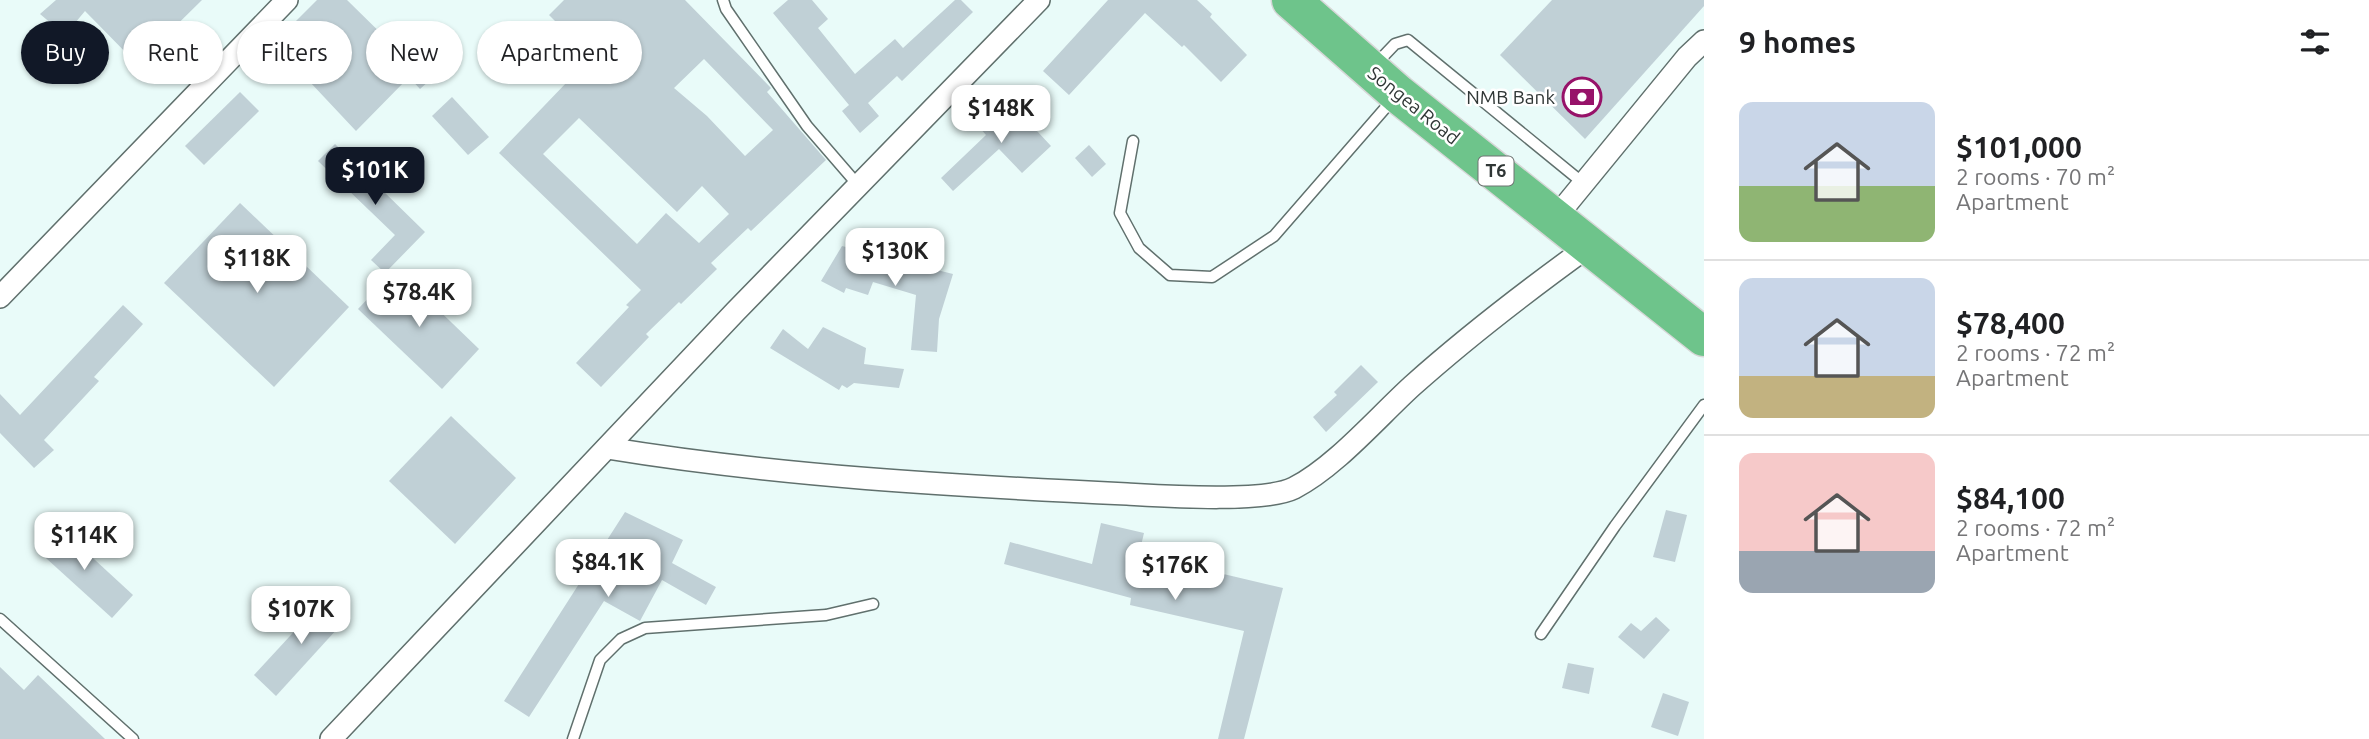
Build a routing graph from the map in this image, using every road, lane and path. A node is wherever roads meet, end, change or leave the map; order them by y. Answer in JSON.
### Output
{"nodes":[{"id":1,"x":287,"y":0,"type":"edge"},
{"id":2,"x":723,"y":0,"type":"edge"},
{"id":3,"x":1039,"y":0,"type":"edge"},
{"id":4,"x":1291,"y":0,"type":"edge"},
{"id":5,"x":1704,"y":41,"type":"edge"},
{"id":6,"x":1385,"y":82,"type":"junction"},
{"id":7,"x":1133,"y":141,"type":"dead end"},
{"id":8,"x":1583,"y":183,"type":"junction"},
{"id":9,"x":858,"y":185,"type":"junction"},
{"id":10,"x":1556,"y":217,"type":"junction"},
{"id":11,"x":1589,"y":246,"type":"junction"},
{"id":12,"x":0,"y":297,"type":"edge"},
{"id":13,"x":1704,"y":337,"type":"edge"},
{"id":14,"x":1704,"y":404,"type":"edge"},
{"id":15,"x":607,"y":448,"type":"junction"},
{"id":16,"x":873,"y":604,"type":"dead end"},
{"id":17,"x":0,"y":619,"type":"edge"},
{"id":18,"x":1541,"y":634,"type":"dead end"},
{"id":19,"x":133,"y":739,"type":"edge"},
{"id":20,"x":331,"y":739,"type":"edge"},
{"id":21,"x":573,"y":739,"type":"edge"}],
"edges":[{"from":1,"to":12,"type":"street"},
{"from":2,"to":9,"type":"lane"},
{"from":3,"to":9,"type":"street"},
{"from":4,"to":6,"type":"highway","name":"Songea Road","number":"T6"},
{"from":5,"to":8,"type":"street"},
{"from":6,"to":7,"type":"lane"},
{"from":6,"to":8,"type":"lane"},
{"from":6,"to":10,"type":"highway","name":"Songea Road","number":"T6"},
{"from":8,"to":10,"type":"street"},
{"from":9,"to":15,"type":"street"},
{"from":10,"to":11,"type":"highway","name":"Songea Road","number":"T6"},
{"from":11,"to":13,"type":"highway","name":"Songea Road","number":"T6"},
{"from":11,"to":15,"type":"street"},
{"from":14,"to":18,"type":"lane"},
{"from":15,"to":20,"type":"street"},
{"from":16,"to":21,"type":"lane"},
{"from":17,"to":19,"type":"lane"}]}
